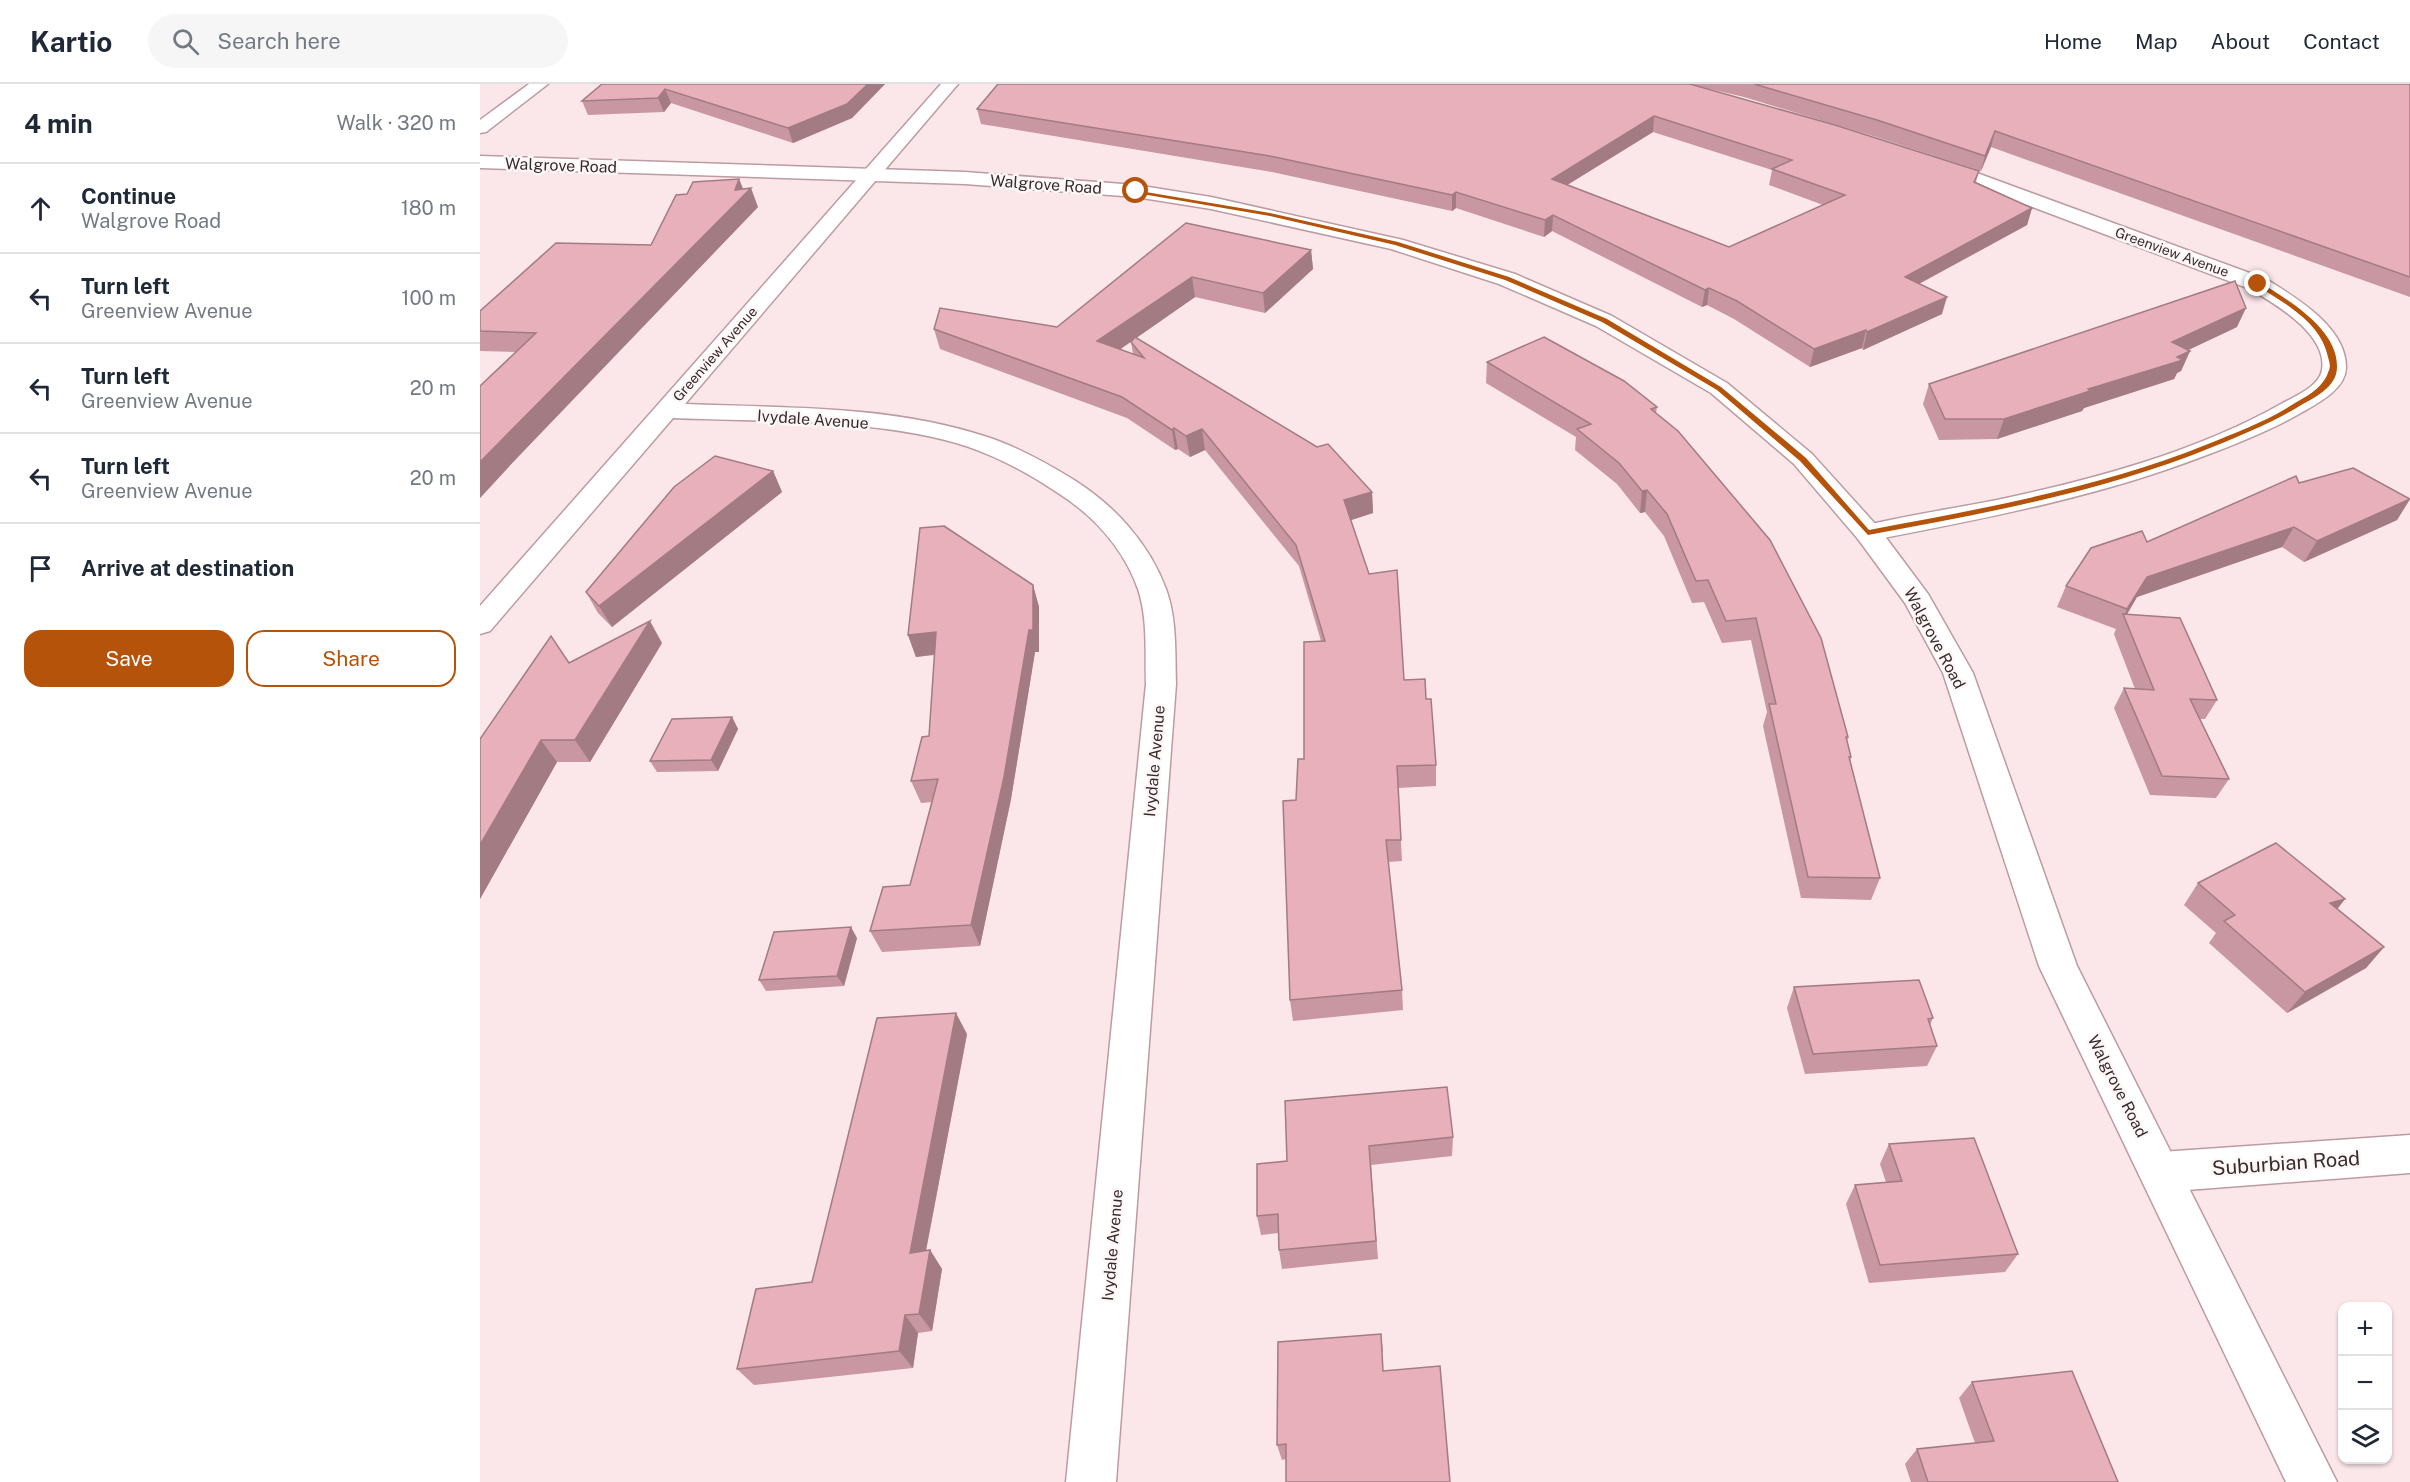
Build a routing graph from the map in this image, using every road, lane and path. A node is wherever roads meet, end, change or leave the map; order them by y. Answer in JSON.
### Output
{"nodes":[{"id":1,"x":540,"y":84,"type":"edge"},
{"id":2,"x":950,"y":84,"type":"edge"},
{"id":3,"x":480,"y":128,"type":"edge"},
{"id":4,"x":1917,"y":157,"type":"edge"},
{"id":5,"x":480,"y":162,"type":"edge"},
{"id":6,"x":872,"y":175,"type":"junction"},
{"id":7,"x":665,"y":410,"type":"junction"},
{"id":8,"x":1868,"y":533,"type":"junction"},
{"id":9,"x":480,"y":624,"type":"edge"},
{"id":10,"x":2410,"y":1154,"type":"edge"},
{"id":11,"x":2161,"y":1172,"type":"junction"},
{"id":12,"x":1091,"y":1482,"type":"edge"},
{"id":13,"x":2312,"y":1482,"type":"edge"}],
"edges":[{"from":1,"to":3,"type":"street"},
{"from":2,"to":6,"type":"street","name":"Greenview Avenue"},
{"from":4,"to":8,"type":"street","name":"Greenview Avenue"},
{"from":5,"to":6,"type":"street","name":"Walgrove Road"},
{"from":6,"to":7,"type":"street","name":"Greenview Avenue"},
{"from":6,"to":8,"type":"street","name":"Walgrove Road"},
{"from":7,"to":9,"type":"street","name":"Greenview Avenue"},
{"from":7,"to":12,"type":"street","name":"Ivydale Avenue"},
{"from":8,"to":11,"type":"street","name":"Walgrove Road"},
{"from":10,"to":11,"type":"street","name":"Suburbian Road"},
{"from":11,"to":13,"type":"street","name":"Walgrove Road"}]}
